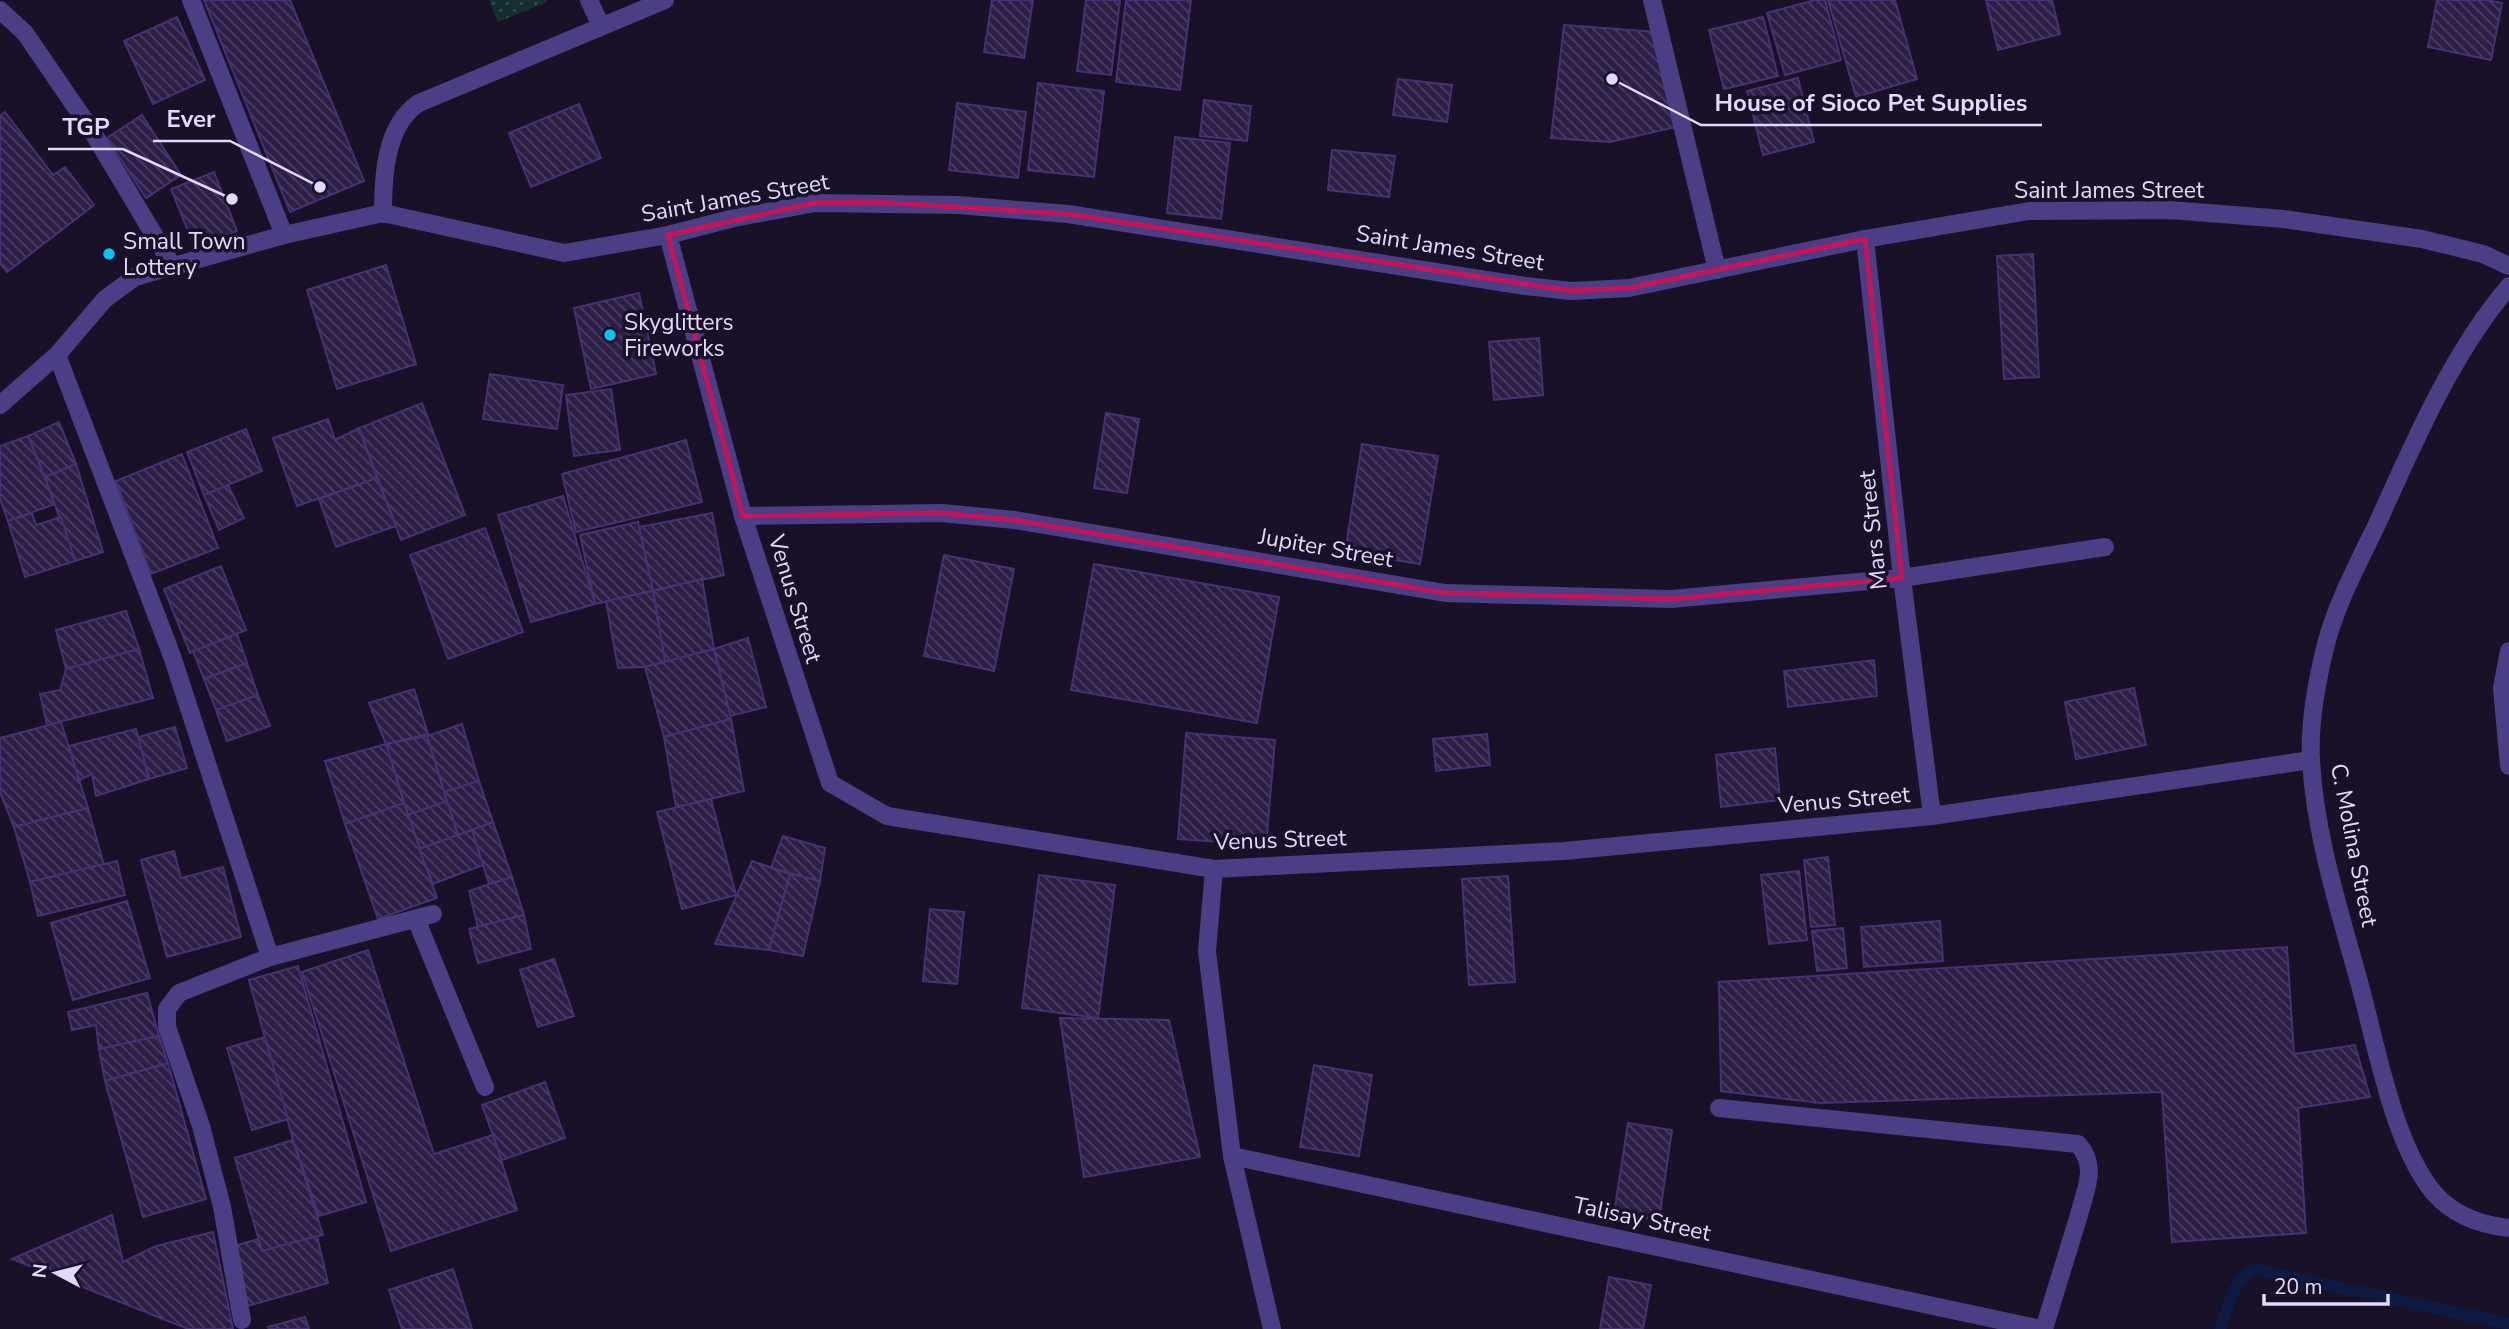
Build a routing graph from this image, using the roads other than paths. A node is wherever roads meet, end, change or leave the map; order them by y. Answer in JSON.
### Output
{"nodes":[{"id":1,"x":191,"y":0,"type":"edge"},
{"id":2,"x":589,"y":0,"type":"edge"},
{"id":3,"x":665,"y":0,"type":"edge"},
{"id":4,"x":1652,"y":0,"type":"edge"},
{"id":5,"x":0,"y":9,"type":"edge"},
{"id":6,"x":601,"y":26,"type":"junction"},
{"id":7,"x":383,"y":213,"type":"junction"},
{"id":8,"x":284,"y":235,"type":"junction"},
{"id":9,"x":668,"y":235,"type":"junction"},
{"id":10,"x":1865,"y":239,"type":"junction"},
{"id":11,"x":172,"y":265,"type":"junction"},
{"id":12,"x":2509,"y":266,"type":"edge"},
{"id":13,"x":1717,"y":270,"type":"junction"},
{"id":14,"x":2509,"y":286,"type":"edge"},
{"id":15,"x":57,"y":355,"type":"junction"},
{"id":16,"x":0,"y":405,"type":"edge"},
{"id":17,"x":743,"y":516,"type":"junction"},
{"id":18,"x":2105,"y":547,"type":"dead end"},
{"id":19,"x":1902,"y":578,"type":"junction"},
{"id":20,"x":2509,"y":651,"type":"edge"},
{"id":21,"x":2311,"y":760,"type":"junction"},
{"id":22,"x":2509,"y":766,"type":"edge"},
{"id":23,"x":1932,"y":816,"type":"junction"},
{"id":24,"x":1214,"y":869,"type":"junction"},
{"id":25,"x":270,"y":957,"type":"junction"},
{"id":26,"x":485,"y":1087,"type":"dead end"},
{"id":27,"x":1718,"y":1108,"type":"dead end"},
{"id":28,"x":1232,"y":1156,"type":"junction"},
{"id":29,"x":2509,"y":1228,"type":"edge"},
{"id":30,"x":242,"y":1320,"type":"dead end"},
{"id":31,"x":1272,"y":1329,"type":"edge"},
{"id":32,"x":2042,"y":1329,"type":"edge"}],
"edges":[{"from":1,"to":8,"type":"street"},
{"from":2,"to":6,"type":"street"},
{"from":3,"to":6,"type":"street"},
{"from":4,"to":13,"type":"street"},
{"from":5,"to":11,"type":"street"},
{"from":6,"to":7,"type":"street"},
{"from":7,"to":8,"type":"street"},
{"from":7,"to":9,"type":"street","name":"Saint James Street"},
{"from":8,"to":11,"type":"street"},
{"from":9,"to":13,"type":"street","name":"Saint James Street"},
{"from":9,"to":17,"type":"street","name":"Venus Street"},
{"from":10,"to":12,"type":"street","name":"Saint James Street"},
{"from":10,"to":13,"type":"street","name":"Saint James Street"},
{"from":10,"to":19,"type":"street","name":"Mars Street"},
{"from":11,"to":15,"type":"street"},
{"from":14,"to":21,"type":"street","name":"C. Molina Street"},
{"from":15,"to":16,"type":"street"},
{"from":15,"to":25,"type":"street"},
{"from":17,"to":19,"type":"street","name":"Jupiter Street"},
{"from":17,"to":24,"type":"street","name":"Venus Street"},
{"from":18,"to":19,"type":"street","name":"Jupiter Street"},
{"from":19,"to":23,"type":"street","name":"Mars Street"},
{"from":20,"to":22,"type":"street"},
{"from":21,"to":23,"type":"street","name":"Venus Street"},
{"from":21,"to":29,"type":"street","name":"C. Molina Street"},
{"from":23,"to":24,"type":"street","name":"Venus Street"},
{"from":24,"to":28,"type":"street"},
{"from":25,"to":26,"type":"street"},
{"from":25,"to":30,"type":"street"},
{"from":27,"to":32,"type":"street"},
{"from":28,"to":31,"type":"street"},
{"from":28,"to":32,"type":"street","name":"Talisay Street"}]}
